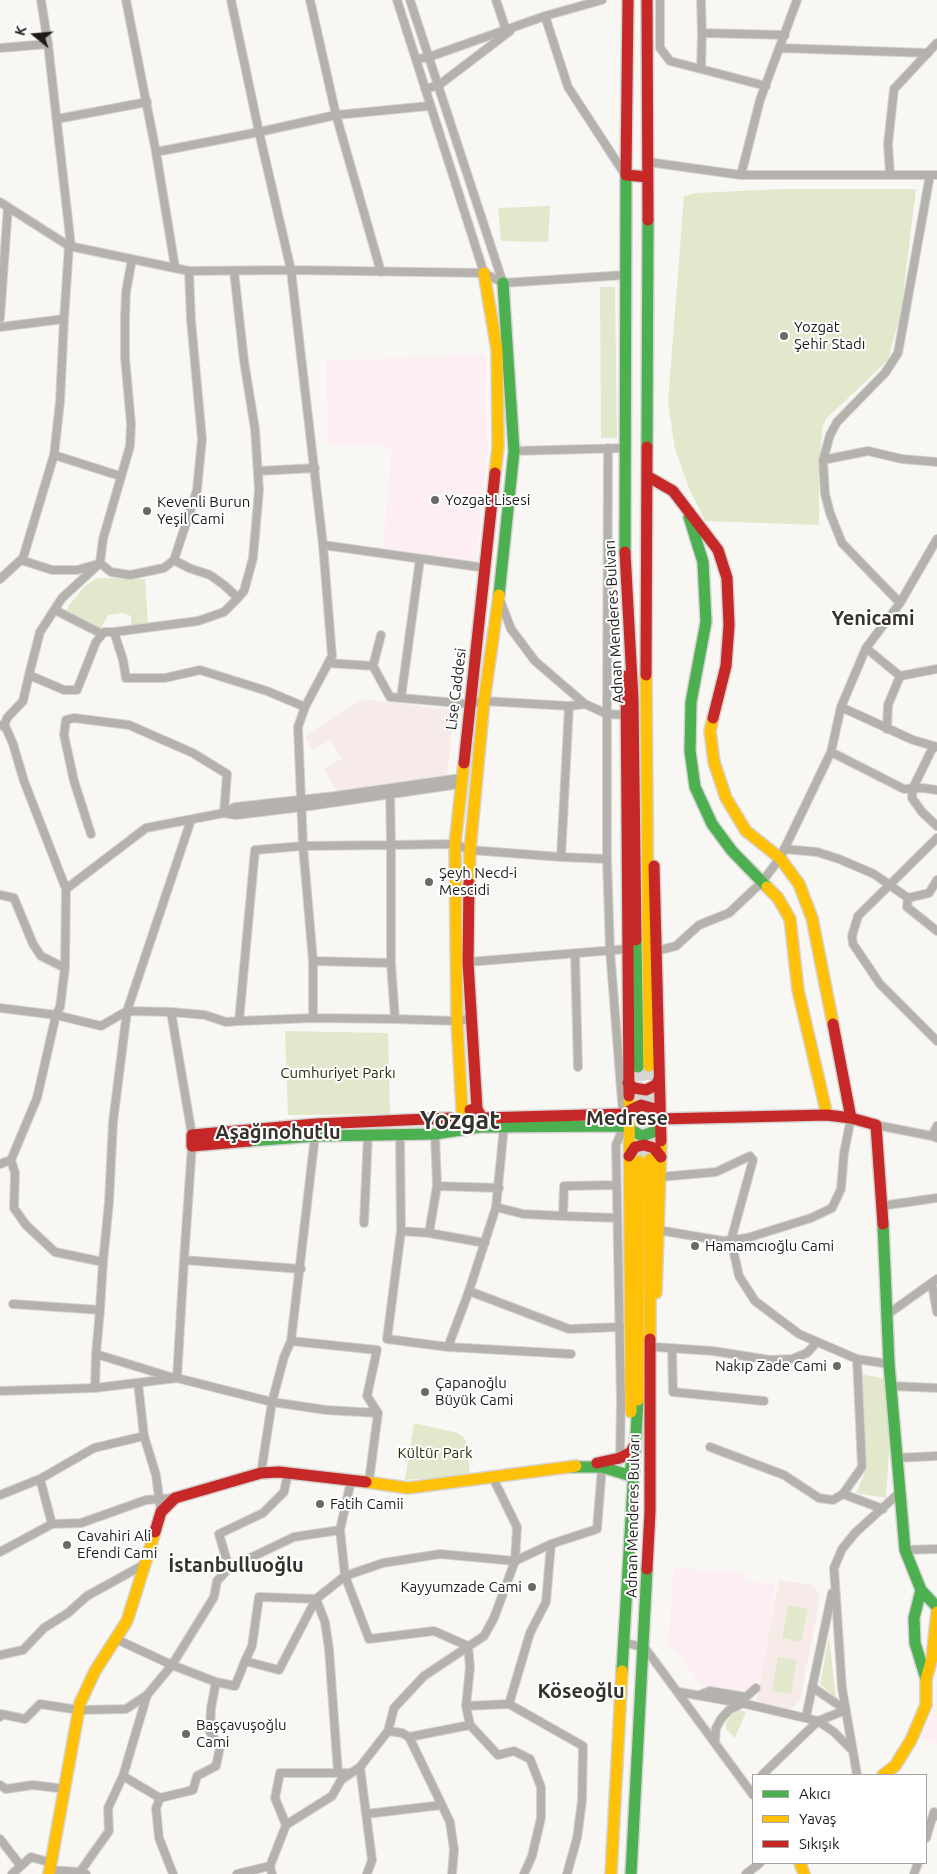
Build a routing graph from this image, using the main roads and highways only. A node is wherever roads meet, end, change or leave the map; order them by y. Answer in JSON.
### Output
{"nodes":[{"id":1,"x":628,"y":0,"type":"edge"},
{"id":2,"x":647,"y":0,"type":"edge"},
{"id":3,"x":626,"y":146,"type":"junction"},
{"id":4,"x":648,"y":147,"type":"junction"},
{"id":5,"x":626,"y":175,"type":"junction"},
{"id":6,"x":648,"y":178,"type":"junction"},
{"id":7,"x":484,"y":273,"type":"road end"},
{"id":8,"x":503,"y":283,"type":"road end"},
{"id":9,"x":647,"y":476,"type":"junction"},
{"id":10,"x":686,"y":508,"type":"junction"},
{"id":11,"x":647,"y":546,"type":"junction"},
{"id":12,"x":625,"y":579,"type":"junction"},
{"id":13,"x":659,"y":1078,"type":"junction"},
{"id":14,"x":628,"y":1083,"type":"junction"},
{"id":15,"x":462,"y":1110,"type":"junction"},
{"id":16,"x":626,"y":1113,"type":"junction"},
{"id":17,"x":827,"y":1115,"type":"junction"},
{"id":18,"x":480,"y":1118,"type":"junction"},
{"id":19,"x":851,"y":1118,"type":"junction"},
{"id":20,"x":659,"y":1119,"type":"junction"},
{"id":21,"x":451,"y":1124,"type":"junction"},
{"id":22,"x":626,"y":1127,"type":"junction"},
{"id":23,"x":645,"y":1158,"type":"junction"},
{"id":24,"x":632,"y":1450,"type":"junction"},
{"id":25,"x":570,"y":1467,"type":"junction"},
{"id":26,"x":631,"y":1476,"type":"junction"},
{"id":27,"x":650,"y":1512,"type":"junction"},
{"id":28,"x":922,"y":1590,"type":"junction"},
{"id":29,"x":937,"y":1607,"type":"edge"},
{"id":30,"x":937,"y":1612,"type":"edge"},
{"id":31,"x":926,"y":1679,"type":"junction"},
{"id":32,"x":884,"y":1774,"type":"edge"},
{"id":33,"x":50,"y":1869,"type":"edge"},
{"id":34,"x":612,"y":1874,"type":"edge"},
{"id":35,"x":631,"y":1874,"type":"edge"}],
"edges":[{"from":1,"to":3,"type":"main road","name":"Adnan Menderes Bulvarı"},
{"from":2,"to":4,"type":"main road","name":"Adnan Menderes Bulvarı"},
{"from":3,"to":4,"type":"main road"},
{"from":3,"to":5,"type":"main road","name":"Adnan Menderes Bulvarı"},
{"from":4,"to":6,"type":"main road","name":"Adnan Menderes Bulvarı"},
{"from":5,"to":6,"type":"main road"},
{"from":5,"to":12,"type":"main road","name":"Adnan Menderes Bulvarı"},
{"from":6,"to":9,"type":"main road","name":"Adnan Menderes Bulvarı"},
{"from":7,"to":15,"type":"main road","name":"Lise Caddesi"},
{"from":8,"to":18,"type":"main road","name":"Lise Caddesi"},
{"from":9,"to":10,"type":"main road"},
{"from":9,"to":11,"type":"main road","name":"Adnan Menderes Bulvarı"},
{"from":10,"to":17,"type":"main road"},
{"from":10,"to":19,"type":"main road"},
{"from":11,"to":12,"type":"main road","name":"Adnan Menderes Bulvarı"},
{"from":11,"to":13,"type":"main road"},
{"from":12,"to":14,"type":"main road"},
{"from":13,"to":14,"type":"main road"},
{"from":13,"to":20,"type":"main road"},
{"from":14,"to":16,"type":"main road"},
{"from":15,"to":18,"type":"main road"},
{"from":15,"to":21,"type":"main road"},
{"from":16,"to":18,"type":"main road"},
{"from":16,"to":20,"type":"main road"},
{"from":16,"to":22,"type":"main road"},
{"from":17,"to":19,"type":"main road"},
{"from":17,"to":20,"type":"main road"},
{"from":18,"to":21,"type":"main road"},
{"from":18,"to":22,"type":"main road"},
{"from":19,"to":28,"type":"main road"},
{"from":20,"to":22,"type":"main road"},
{"from":20,"to":23,"type":"main road"},
{"from":21,"to":21,"type":"main road"},
{"from":22,"to":23,"type":"main road"},
{"from":23,"to":24,"type":"main road","name":"Adnan Menderes Bulvarı"},
{"from":23,"to":27,"type":"main road","name":"Adnan Menderes Bulvarı"},
{"from":23,"to":27,"type":"main road"},
{"from":24,"to":25,"type":"main road"},
{"from":24,"to":26,"type":"main road","name":"Adnan Menderes Bulvarı"},
{"from":25,"to":26,"type":"main road"},
{"from":25,"to":33,"type":"main road"},
{"from":26,"to":34,"type":"main road","name":"Adnan Menderes Bulvarı"},
{"from":27,"to":35,"type":"main road","name":"Adnan Menderes Bulvarı"},
{"from":28,"to":29,"type":"main road"},
{"from":28,"to":31,"type":"main road"},
{"from":30,"to":31,"type":"main road"},
{"from":31,"to":32,"type":"main road"}]}
